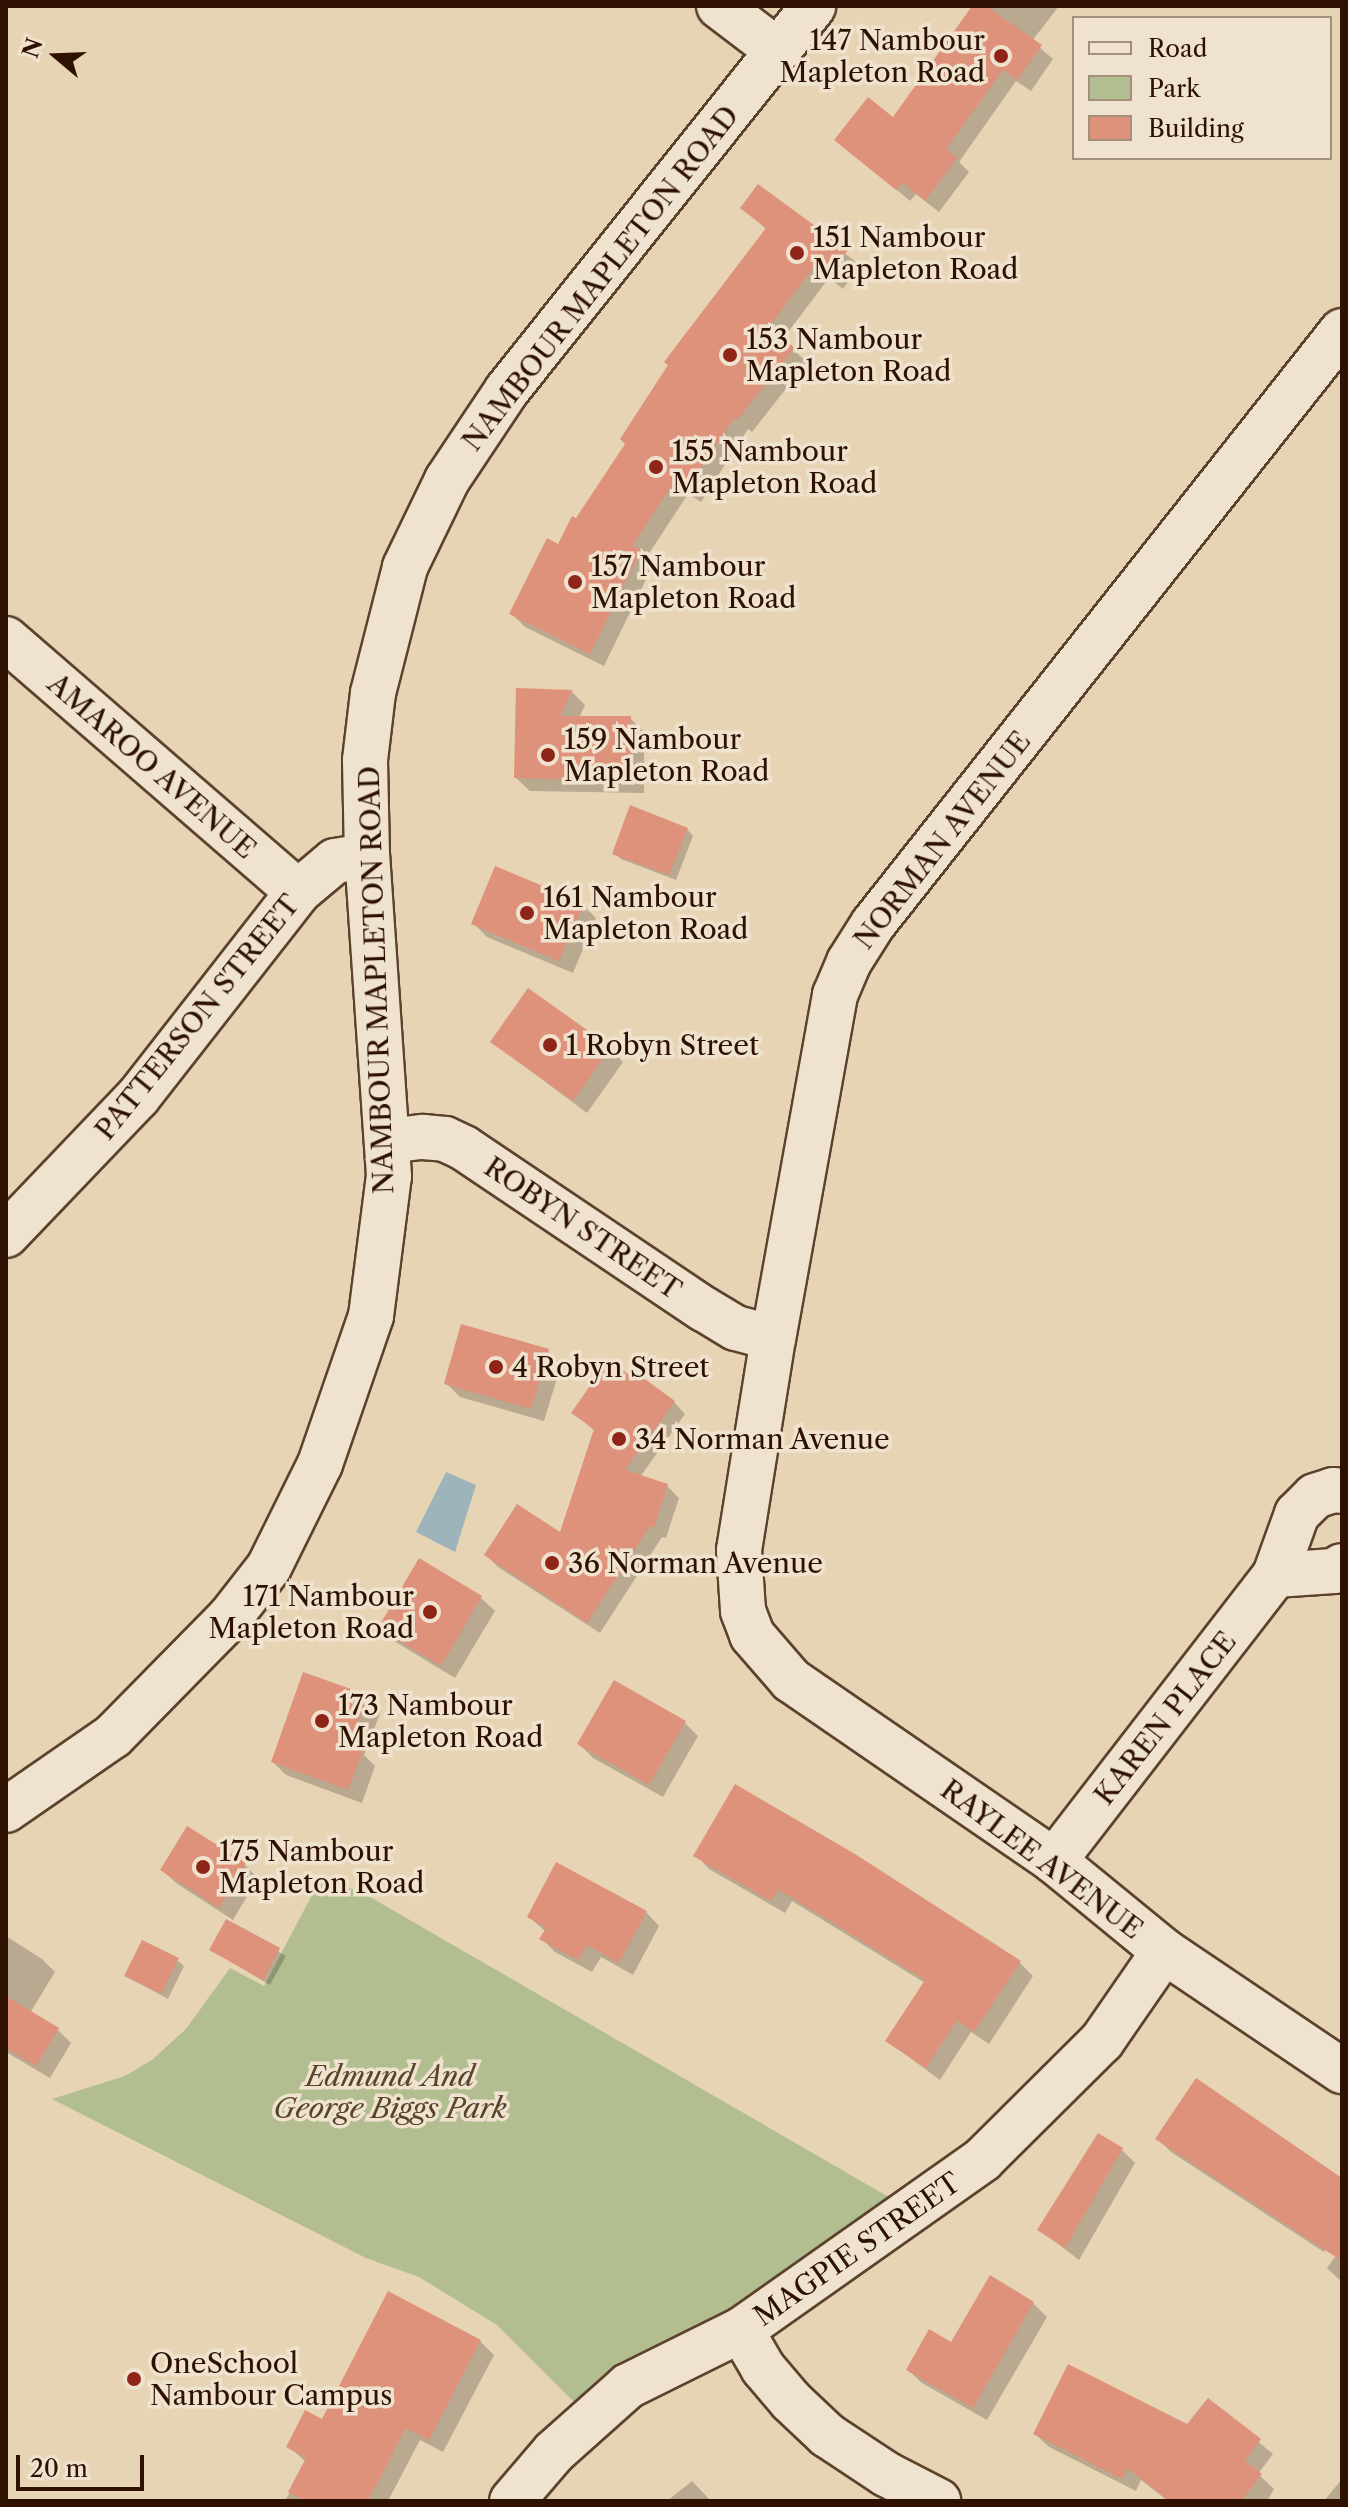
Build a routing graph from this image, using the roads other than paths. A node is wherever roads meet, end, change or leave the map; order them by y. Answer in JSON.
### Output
{"nodes":[{"id":1,"x":719,"y":6,"type":"edge"},
{"id":2,"x":813,"y":6,"type":"edge"},
{"id":3,"x":777,"y":50,"type":"junction"},
{"id":4,"x":1342,"y":331,"type":"edge"},
{"id":5,"x":6,"y":639,"type":"edge"},
{"id":6,"x":367,"y":856,"type":"junction"},
{"id":7,"x":298,"y":892,"type":"junction"},
{"id":8,"x":388,"y":1141,"type":"junction"},
{"id":9,"x":6,"y":1235,"type":"edge"},
{"id":10,"x":773,"y":1338,"type":"junction"},
{"id":11,"x":1342,"y":1491,"type":"edge"},
{"id":12,"x":1342,"y":1566,"type":"edge"},
{"id":13,"x":1275,"y":1575,"type":"junction"},
{"id":14,"x":752,"y":1635,"type":"joint"},
{"id":15,"x":6,"y":1810,"type":"edge"},
{"id":16,"x":1054,"y":1861,"type":"junction"},
{"id":17,"x":1164,"y":1951,"type":"junction"},
{"id":18,"x":1342,"y":2071,"type":"edge"},
{"id":19,"x":741,"y":2330,"type":"junction"},
{"id":20,"x":512,"y":2501,"type":"edge"},
{"id":21,"x":938,"y":2501,"type":"edge"}],
"edges":[{"from":1,"to":3,"type":"street"},
{"from":2,"to":3,"type":"street","name":"NAMBOUR MAPLETON ROAD"},
{"from":3,"to":6,"type":"street","name":"NAMBOUR MAPLETON ROAD"},
{"from":4,"to":10,"type":"street","name":"NORMAN AVENUE"},
{"from":5,"to":7,"type":"street","name":"AMAROO AVENUE"},
{"from":6,"to":7,"type":"street","name":"PATTERSON STREET"},
{"from":6,"to":8,"type":"street","name":"NAMBOUR MAPLETON ROAD"},
{"from":7,"to":9,"type":"street","name":"PATTERSON STREET"},
{"from":8,"to":10,"type":"street","name":"ROBYN STREET"},
{"from":8,"to":15,"type":"street","name":"NAMBOUR MAPLETON ROAD"},
{"from":10,"to":14,"type":"street","name":"NORMAN AVENUE"},
{"from":11,"to":13,"type":"street","name":"KAREN PLACE"},
{"from":12,"to":13,"type":"street"},
{"from":13,"to":16,"type":"street","name":"KAREN PLACE"},
{"from":14,"to":16,"type":"street","name":"RAYLEE AVENUE"},
{"from":16,"to":17,"type":"street","name":"RAYLEE AVENUE"},
{"from":17,"to":18,"type":"street","name":"RAYLEE AVENUE"},
{"from":17,"to":19,"type":"street","name":"MAGPIE STREET"},
{"from":19,"to":20,"type":"street","name":"MAGPIE STREET"},
{"from":19,"to":21,"type":"street"}]}
